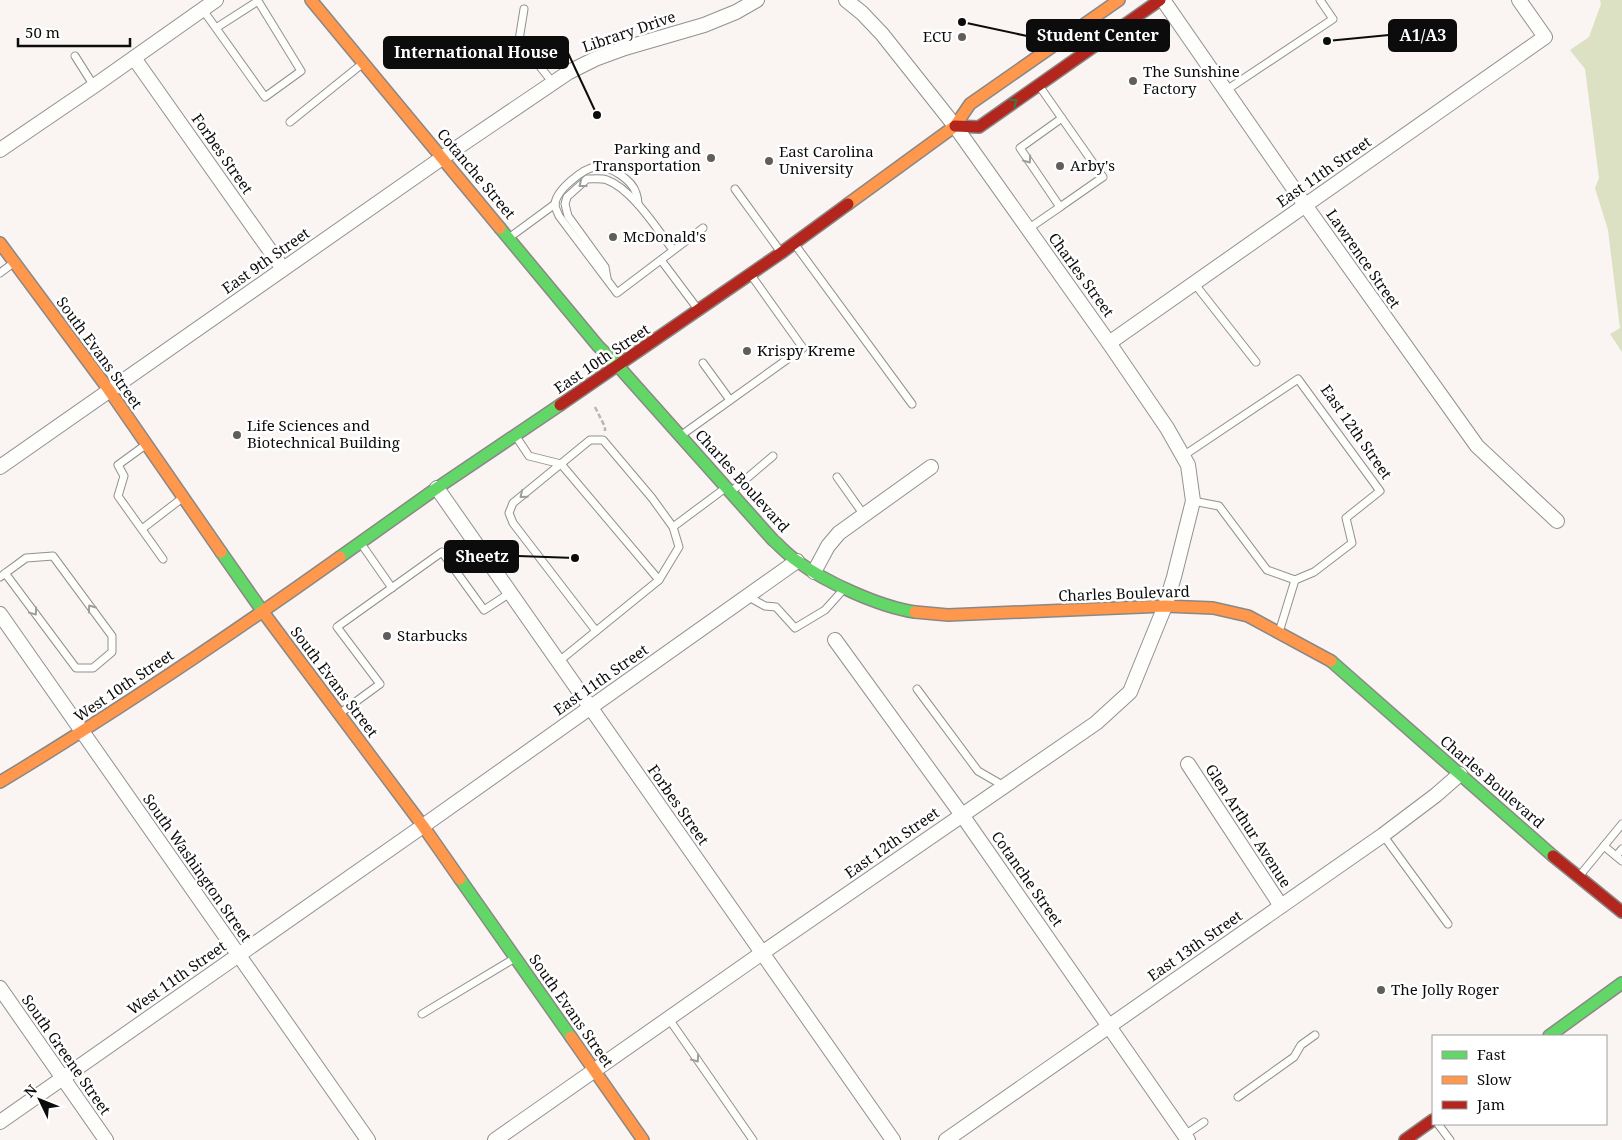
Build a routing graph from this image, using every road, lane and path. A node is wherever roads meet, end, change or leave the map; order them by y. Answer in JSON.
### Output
{"nodes":[{"id":1,"x":216,"y":0,"type":"edge"},
{"id":2,"x":311,"y":0,"type":"edge"},
{"id":3,"x":757,"y":0,"type":"edge"},
{"id":4,"x":846,"y":0,"type":"edge"},
{"id":5,"x":1119,"y":0,"type":"edge"},
{"id":6,"x":1161,"y":0,"type":"edge"},
{"id":7,"x":1320,"y":0,"type":"edge"},
{"id":8,"x":1519,"y":0,"type":"edge"},
{"id":9,"x":524,"y":8,"type":"dead end"},
{"id":10,"x":203,"y":10,"type":"junction"},
{"id":11,"x":216,"y":28,"type":"junction"},
{"id":12,"x":74,"y":56,"type":"dead end"},
{"id":13,"x":134,"y":58,"type":"junction"},
{"id":14,"x":362,"y":64,"type":"junction"},
{"id":15,"x":553,"y":83,"type":"junction"},
{"id":16,"x":1039,"y":85,"type":"junction"},
{"id":17,"x":94,"y":86,"type":"junction"},
{"id":18,"x":1225,"y":91,"type":"junction"},
{"id":19,"x":1062,"y":118,"type":"junction"},
{"id":20,"x":290,"y":122,"type":"dead end"},
{"id":21,"x":955,"y":126,"type":"junction"},
{"id":22,"x":0,"y":150,"type":"edge"},
{"id":23,"x":442,"y":158,"type":"junction"},
{"id":24,"x":735,"y":189,"type":"dead end"},
{"id":25,"x":555,"y":204,"type":"junction"},
{"id":26,"x":638,"y":204,"type":"junction"},
{"id":27,"x":1305,"y":205,"type":"junction"},
{"id":28,"x":1060,"y":207,"type":"junction"},
{"id":29,"x":703,"y":228,"type":"dead end"},
{"id":30,"x":1028,"y":229,"type":"junction"},
{"id":31,"x":508,"y":239,"type":"junction"},
{"id":32,"x":0,"y":243,"type":"edge"},
{"id":33,"x":794,"y":243,"type":"junction"},
{"id":34,"x":673,"y":250,"type":"junction"},
{"id":35,"x":781,"y":253,"type":"junction"},
{"id":36,"x":661,"y":260,"type":"junction"},
{"id":37,"x":14,"y":263,"type":"junction"},
{"id":38,"x":283,"y":269,"type":"junction"},
{"id":39,"x":0,"y":273,"type":"edge"},
{"id":40,"x":750,"y":274,"type":"junction"},
{"id":41,"x":607,"y":281,"type":"junction"},
{"id":42,"x":1194,"y":283,"type":"junction"},
{"id":43,"x":699,"y":310,"type":"junction"},
{"id":44,"x":1109,"y":343,"type":"junction"},
{"id":45,"x":1256,"y":362,"type":"dead end"},
{"id":46,"x":703,"y":363,"type":"dead end"},
{"id":47,"x":618,"y":366,"type":"junction"},
{"id":48,"x":109,"y":390,"type":"junction"},
{"id":49,"x":730,"y":400,"type":"junction"},
{"id":50,"x":912,"y":404,"type":"dead end"},
{"id":51,"x":595,"y":407,"type":"dead end"},
{"id":52,"x":515,"y":436,"type":"junction"},
{"id":53,"x":680,"y":436,"type":"junction"},
{"id":54,"x":603,"y":440,"type":"junction"},
{"id":55,"x":147,"y":445,"type":"junction"},
{"id":56,"x":774,"y":456,"type":"dead end"},
{"id":57,"x":1183,"y":456,"type":"junction"},
{"id":58,"x":561,"y":464,"type":"junction"},
{"id":59,"x":0,"y":467,"type":"edge"},
{"id":60,"x":930,"y":467,"type":"dead end"},
{"id":61,"x":837,"y":477,"type":"dead end"},
{"id":62,"x":437,"y":488,"type":"junction"},
{"id":63,"x":728,"y":490,"type":"junction"},
{"id":64,"x":183,"y":497,"type":"junction"},
{"id":65,"x":1193,"y":501,"type":"junction"},
{"id":66,"x":864,"y":515,"type":"junction"},
{"id":67,"x":1557,"y":521,"type":"dead end"},
{"id":68,"x":673,"y":527,"type":"junction"},
{"id":69,"x":142,"y":529,"type":"junction"},
{"id":70,"x":360,"y":543,"type":"junction"},
{"id":71,"x":163,"y":559,"type":"dead end"},
{"id":72,"x":797,"y":561,"type":"junction"},
{"id":73,"x":814,"y":572,"type":"junction"},
{"id":74,"x":3,"y":575,"type":"edge"},
{"id":75,"x":659,"y":580,"type":"junction"},
{"id":76,"x":1295,"y":580,"type":"junction"},
{"id":77,"x":392,"y":588,"type":"junction"},
{"id":78,"x":845,"y":588,"type":"junction"},
{"id":79,"x":510,"y":593,"type":"junction"},
{"id":80,"x":747,"y":596,"type":"junction"},
{"id":81,"x":1165,"y":606,"type":"junction"},
{"id":82,"x":263,"y":612,"type":"junction"},
{"id":83,"x":0,"y":614,"type":"edge"},
{"id":84,"x":596,"y":631,"type":"junction"},
{"id":85,"x":1279,"y":632,"type":"junction"},
{"id":86,"x":835,"y":640,"type":"dead end"},
{"id":87,"x":558,"y":662,"type":"junction"},
{"id":88,"x":917,"y":688,"type":"dead end"},
{"id":89,"x":590,"y":708,"type":"junction"},
{"id":90,"x":339,"y":714,"type":"junction"},
{"id":91,"x":83,"y":732,"type":"junction"},
{"id":92,"x":1188,"y":764,"type":"dead end"},
{"id":93,"x":1460,"y":774,"type":"junction"},
{"id":94,"x":0,"y":782,"type":"edge"},
{"id":95,"x":1004,"y":786,"type":"junction"},
{"id":96,"x":962,"y":814,"type":"junction"},
{"id":97,"x":1622,"y":824,"type":"edge"},
{"id":98,"x":423,"y":826,"type":"junction"},
{"id":99,"x":1383,"y":835,"type":"junction"},
{"id":100,"x":1604,"y":846,"type":"junction"},
{"id":101,"x":1622,"y":850,"type":"edge"},
{"id":102,"x":1619,"y":858,"type":"edge"},
{"id":103,"x":1579,"y":876,"type":"junction"},
{"id":104,"x":1281,"y":906,"type":"junction"},
{"id":105,"x":1622,"y":912,"type":"edge"},
{"id":106,"x":1448,"y":924,"type":"dead end"},
{"id":107,"x":762,"y":953,"type":"junction"},
{"id":108,"x":238,"y":955,"type":"junction"},
{"id":109,"x":515,"y":958,"type":"junction"},
{"id":110,"x":1622,"y":983,"type":"edge"},
{"id":111,"x":0,"y":988,"type":"edge"},
{"id":112,"x":422,"y":1014,"type":"dead end"},
{"id":113,"x":668,"y":1019,"type":"junction"},
{"id":114,"x":1109,"y":1026,"type":"junction"},
{"id":115,"x":1315,"y":1035,"type":"dead end"},
{"id":116,"x":1550,"y":1035,"type":"edge"},
{"id":117,"x":594,"y":1070,"type":"junction"},
{"id":118,"x":63,"y":1078,"type":"junction"},
{"id":119,"x":1238,"y":1097,"type":"dead end"},
{"id":120,"x":1432,"y":1121,"type":"edge"},
{"id":121,"x":0,"y":1122,"type":"edge"},
{"id":122,"x":1204,"y":1122,"type":"dead end"},
{"id":123,"x":1439,"y":1125,"type":"edge"},
{"id":124,"x":1186,"y":1138,"type":"edge"},
{"id":125,"x":106,"y":1140,"type":"edge"},
{"id":126,"x":368,"y":1140,"type":"edge"},
{"id":127,"x":496,"y":1140,"type":"edge"},
{"id":128,"x":643,"y":1140,"type":"edge"},
{"id":129,"x":753,"y":1140,"type":"edge"},
{"id":130,"x":893,"y":1140,"type":"edge"},
{"id":131,"x":946,"y":1140,"type":"edge"},
{"id":132,"x":1405,"y":1140,"type":"edge"},
{"id":133,"x":1450,"y":1140,"type":"edge"}],
"edges":[{"from":1,"to":10,"type":"street"},
{"from":2,"to":14,"type":"main road","name":"Cotanche Street"},
{"from":3,"to":15,"type":"street","name":"Library Drive"},
{"from":4,"to":21,"type":"street","name":"Charles Street"},
{"from":5,"to":21,"type":"main road","name":"East 10th Street"},
{"from":6,"to":16,"type":"main road"},
{"from":6,"to":18,"type":"street","name":"Lawrence Street"},
{"from":7,"to":18,"type":"lane"},
{"from":8,"to":27,"type":"street","name":"East 11th Street"},
{"from":9,"to":15,"type":"lane"},
{"from":10,"to":11,"type":"lane"},
{"from":10,"to":13,"type":"street"},
{"from":11,"to":11,"type":"lane"},
{"from":12,"to":17,"type":"lane"},
{"from":13,"to":17,"type":"street"},
{"from":13,"to":38,"type":"street","name":"Forbes Street"},
{"from":14,"to":20,"type":"lane"},
{"from":14,"to":23,"type":"main road","name":"Cotanche Street"},
{"from":15,"to":23,"type":"street","name":"Library Drive"},
{"from":16,"to":19,"type":"lane"},
{"from":21,"to":16,"type":"main road","one_way":true},
{"from":17,"to":22,"type":"street"},
{"from":18,"to":27,"type":"street","name":"Lawrence Street"},
{"from":19,"to":28,"type":"lane","one_way":true},
{"from":19,"to":28,"type":"lane"},
{"from":21,"to":30,"type":"street","name":"Charles Street"},
{"from":21,"to":33,"type":"main road","name":"East 10th Street"},
{"from":23,"to":31,"type":"main road","name":"Cotanche Street"},
{"from":23,"to":38,"type":"street","name":"East 9th Street"},
{"from":24,"to":35,"type":"lane"},
{"from":25,"to":26,"type":"lane"},
{"from":25,"to":31,"type":"lane"},
{"from":25,"to":41,"type":"lane"},
{"from":26,"to":34,"type":"lane"},
{"from":26,"to":41,"type":"lane","one_way":true},
{"from":27,"to":42,"type":"street","name":"East 11th Street"},
{"from":27,"to":67,"type":"street","name":"Lawrence Street"},
{"from":28,"to":30,"type":"lane"},
{"from":29,"to":34,"type":"lane"},
{"from":30,"to":44,"type":"street","name":"Charles Street"},
{"from":31,"to":47,"type":"main road","name":"Cotanche Street"},
{"from":32,"to":37,"type":"main road","name":"South Evans Street"},
{"from":33,"to":35,"type":"main road","name":"East 10th Street"},
{"from":33,"to":50,"type":"lane"},
{"from":34,"to":36,"type":"lane"},
{"from":35,"to":40,"type":"main road","name":"East 10th Street"},
{"from":36,"to":41,"type":"lane"},
{"from":36,"to":43,"type":"lane"},
{"from":37,"to":39,"type":"lane"},
{"from":37,"to":48,"type":"main road","name":"South Evans Street"},
{"from":38,"to":48,"type":"street","name":"East 9th Street"},
{"from":40,"to":43,"type":"main road","name":"East 10th Street"},
{"from":40,"to":49,"type":"lane"},
{"from":42,"to":44,"type":"street","name":"East 11th Street"},
{"from":42,"to":45,"type":"lane"},
{"from":43,"to":47,"type":"main road","name":"East 10th Street"},
{"from":44,"to":57,"type":"street","name":"Charles Street"},
{"from":46,"to":49,"type":"lane"},
{"from":47,"to":52,"type":"main road","name":"East 10th Street"},
{"from":47,"to":53,"type":"main road","name":"Charles Boulevard"},
{"from":48,"to":55,"type":"main road","name":"South Evans Street"},
{"from":48,"to":59,"type":"street","name":"East 9th Street"},
{"from":49,"to":53,"type":"lane"},
{"from":51,"to":54,"type":"path"},
{"from":52,"to":58,"type":"lane"},
{"from":52,"to":62,"type":"main road","name":"East 10th Street"},
{"from":53,"to":63,"type":"main road","name":"Charles Boulevard"},
{"from":54,"to":58,"type":"lane"},
{"from":54,"to":68,"type":"lane"},
{"from":55,"to":64,"type":"main road","name":"South Evans Street"},
{"from":55,"to":69,"type":"lane"},
{"from":56,"to":63,"type":"lane"},
{"from":57,"to":65,"type":"street","name":"Charles Street"},
{"from":57,"to":76,"type":"lane","name":"East 12th Street"},
{"from":58,"to":75,"type":"lane"},
{"from":58,"to":84,"type":"lane","one_way":true},
{"from":60,"to":66,"type":"street"},
{"from":61,"to":66,"type":"lane"},
{"from":62,"to":70,"type":"main road","name":"East 10th Street"},
{"from":62,"to":79,"type":"street","name":"Forbes Street"},
{"from":63,"to":68,"type":"lane"},
{"from":63,"to":72,"type":"main road","name":"Charles Boulevard"},
{"from":64,"to":69,"type":"lane"},
{"from":64,"to":82,"type":"main road","name":"South Evans Street"},
{"from":65,"to":76,"type":"lane"},
{"from":65,"to":81,"type":"street","name":"Charles Street"},
{"from":66,"to":73,"type":"street"},
{"from":68,"to":75,"type":"lane"},
{"from":69,"to":71,"type":"lane"},
{"from":70,"to":77,"type":"lane"},
{"from":70,"to":82,"type":"main road","name":"East 10th Street"},
{"from":72,"to":73,"type":"main road","name":"Charles Boulevard"},
{"from":72,"to":80,"type":"street","name":"East 11th Street"},
{"from":73,"to":78,"type":"main road","name":"Charles Boulevard"},
{"from":74,"to":74,"type":"lane","one_way":true},
{"from":75,"to":84,"type":"lane"},
{"from":76,"to":85,"type":"lane"},
{"from":77,"to":79,"type":"lane"},
{"from":77,"to":90,"type":"lane"},
{"from":78,"to":80,"type":"lane"},
{"from":78,"to":81,"type":"main road","name":"Charles Boulevard"},
{"from":79,"to":87,"type":"street","name":"Forbes Street"},
{"from":80,"to":89,"type":"street","name":"East 11th Street"},
{"from":81,"to":85,"type":"main road","name":"Charles Boulevard"},
{"from":81,"to":95,"type":"street","name":"East 12th Street"},
{"from":82,"to":90,"type":"main road","name":"South Evans Street"},
{"from":82,"to":91,"type":"main road","name":"West 10th Street"},
{"from":83,"to":91,"type":"street","name":"South Washington Street"},
{"from":84,"to":87,"type":"lane"},
{"from":85,"to":93,"type":"main road","name":"Charles Boulevard"},
{"from":86,"to":96,"type":"street","name":"Cotanche Street"},
{"from":87,"to":89,"type":"street","name":"Forbes Street"},
{"from":88,"to":95,"type":"lane"},
{"from":89,"to":98,"type":"street","name":"East 11th Street"},
{"from":89,"to":107,"type":"street","name":"Forbes Street"},
{"from":90,"to":98,"type":"main road","name":"South Evans Street"},
{"from":91,"to":94,"type":"main road","name":"West 10th Street"},
{"from":91,"to":108,"type":"street","name":"South Washington Street"},
{"from":92,"to":104,"type":"street","name":"Glen Arthur Avenue"},
{"from":93,"to":99,"type":"street","name":"East 13th Street"},
{"from":93,"to":103,"type":"main road","name":"Charles Boulevard"},
{"from":95,"to":96,"type":"street","name":"East 12th Street"},
{"from":96,"to":107,"type":"street","name":"East 12th Street"},
{"from":96,"to":114,"type":"street","name":"Cotanche Street"},
{"from":97,"to":100,"type":"lane"},
{"from":98,"to":108,"type":"street","name":"West 11th Street"},
{"from":98,"to":109,"type":"main road","name":"South Evans Street"},
{"from":99,"to":104,"type":"street","name":"East 13th Street"},
{"from":99,"to":106,"type":"lane"},
{"from":100,"to":102,"type":"lane"},
{"from":100,"to":103,"type":"lane"},
{"from":101,"to":102,"type":"lane"},
{"from":103,"to":105,"type":"main road","name":"Charles Boulevard"},
{"from":104,"to":114,"type":"street","name":"East 13th Street"},
{"from":107,"to":113,"type":"street","name":"East 12th Street"},
{"from":107,"to":130,"type":"street","name":"Forbes Street"},
{"from":108,"to":118,"type":"street","name":"West 11th Street"},
{"from":108,"to":126,"type":"street","name":"South Washington Street"},
{"from":109,"to":112,"type":"lane"},
{"from":109,"to":117,"type":"main road","name":"South Evans Street"},
{"from":110,"to":116,"type":"main road"},
{"from":111,"to":118,"type":"street","name":"South Greene Street"},
{"from":113,"to":117,"type":"street","name":"East 12th Street"},
{"from":113,"to":129,"type":"lane","one_way":true},
{"from":114,"to":124,"type":"street","name":"Cotanche Street"},
{"from":114,"to":131,"type":"street","name":"East 13th Street"},
{"from":115,"to":119,"type":"lane"},
{"from":117,"to":127,"type":"street","name":"East 12th Street"},
{"from":117,"to":128,"type":"main road","name":"South Evans Street"},
{"from":118,"to":121,"type":"street","name":"West 11th Street"},
{"from":118,"to":125,"type":"street","name":"South Greene Street"},
{"from":120,"to":132,"type":"main road"},
{"from":122,"to":124,"type":"lane"},
{"from":123,"to":133,"type":"lane"}]}
